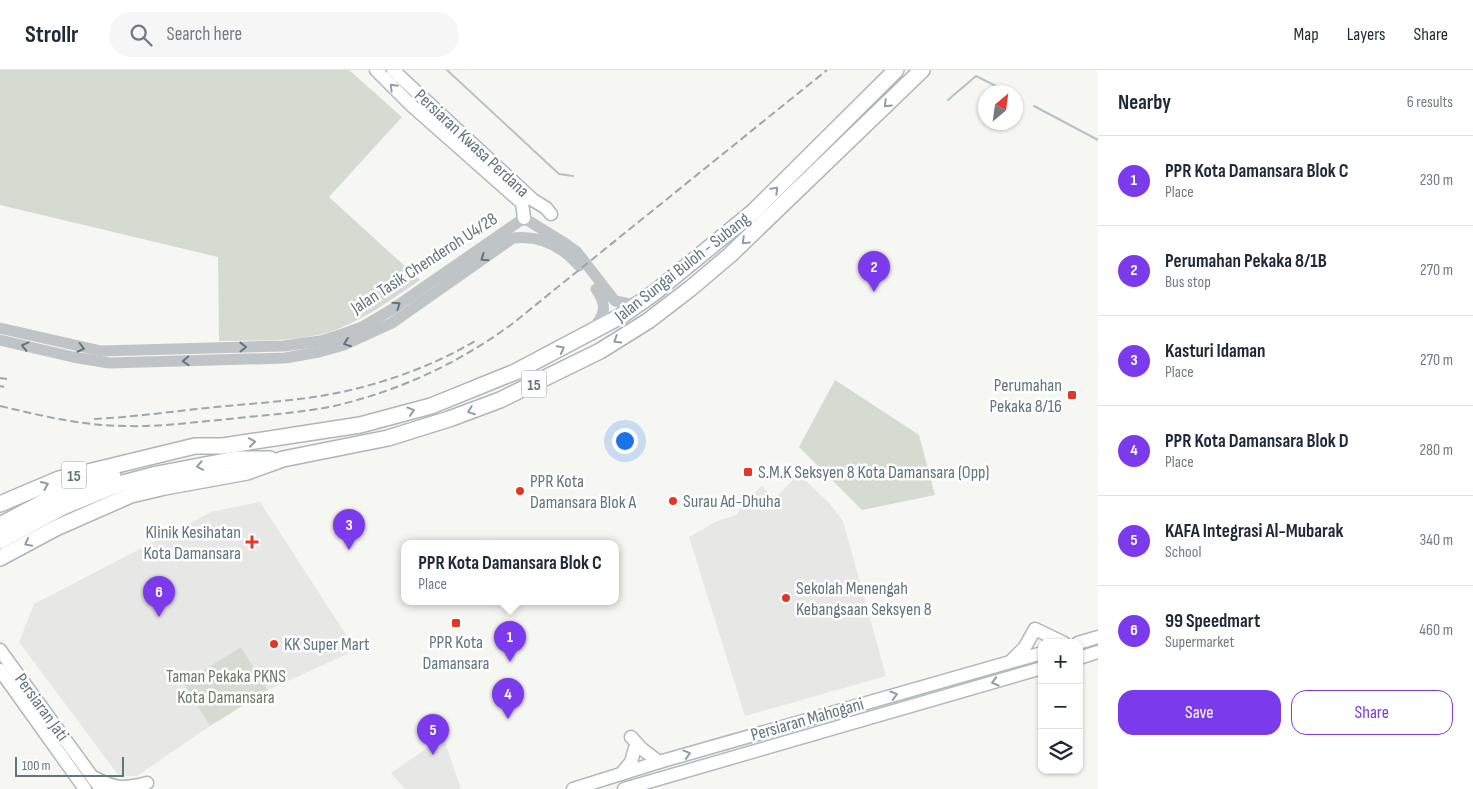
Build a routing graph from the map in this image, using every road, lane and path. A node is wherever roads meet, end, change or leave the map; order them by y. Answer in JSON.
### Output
{"nodes":[{"id":1,"x":376,"y":70,"type":"edge"},
{"id":2,"x":393,"y":70,"type":"edge"},
{"id":3,"x":896,"y":70,"type":"edge"},
{"id":4,"x":922,"y":70,"type":"edge"},
{"id":5,"x":551,"y":214,"type":"dead end"},
{"id":6,"x":529,"y":221,"type":"junction"},
{"id":7,"x":513,"y":238,"type":"junction"},
{"id":8,"x":544,"y":240,"type":"junction"},
{"id":9,"x":654,"y":293,"type":"junction"},
{"id":10,"x":0,"y":328,"type":"edge"},
{"id":11,"x":589,"y":334,"type":"junction"},
{"id":12,"x":0,"y":340,"type":"edge"},
{"id":13,"x":223,"y":446,"type":"junction"},
{"id":14,"x":283,"y":459,"type":"junction"},
{"id":15,"x":0,"y":504,"type":"edge"},
{"id":16,"x":0,"y":525,"type":"edge"},
{"id":17,"x":0,"y":541,"type":"edge"},
{"id":18,"x":0,"y":558,"type":"edge"},
{"id":19,"x":1098,"y":637,"type":"edge"},
{"id":20,"x":1056,"y":639,"type":"edge"},
{"id":21,"x":1083,"y":642,"type":"edge"},
{"id":22,"x":0,"y":650,"type":"edge"},
{"id":23,"x":1098,"y":652,"type":"edge"},
{"id":24,"x":1038,"y":654,"type":"edge"},
{"id":25,"x":1083,"y":657,"type":"edge"},
{"id":26,"x":1010,"y":662,"type":"junction"},
{"id":27,"x":1038,"y":669,"type":"edge"},
{"id":28,"x":0,"y":670,"type":"edge"},
{"id":29,"x":659,"y":762,"type":"junction"},
{"id":30,"x":621,"y":774,"type":"junction"},
{"id":31,"x":91,"y":776,"type":"junction"},
{"id":32,"x":85,"y":789,"type":"edge"},
{"id":33,"x":101,"y":789,"type":"edge"},
{"id":34,"x":144,"y":789,"type":"edge"},
{"id":35,"x":574,"y":789,"type":"edge"},
{"id":36,"x":624,"y":789,"type":"edge"}],
"edges":[{"from":6,"to":1,"type":"main road","name":"Persiaran Kwasa Perdana","one_way":true},
{"from":2,"to":5,"type":"main road","name":"Persiaran Kwasa Perdana"},
{"from":9,"to":3,"type":"highway","name":"Jalan Sungai Buloh - Subang","number":"15","one_way":true},
{"from":4,"to":14,"type":"highway","name":"Jalan Sungai Buloh - Subang","number":"15","one_way":true},
{"from":6,"to":7,"type":"street"},
{"from":6,"to":8,"type":"street"},
{"from":6,"to":9,"type":"street"},
{"from":10,"to":6,"type":"street","name":"Jalan Tasik Chenderoh U4/28","one_way":true},
{"from":7,"to":8,"type":"street","name":"Jalan Tasik Chenderoh U4/28"},
{"from":7,"to":12,"type":"street","name":"Jalan Tasik Chenderoh U4/28","one_way":true},
{"from":8,"to":11,"type":"street","name":"Jalan Tasik Chenderoh U4/28"},
{"from":9,"to":11,"type":"highway","name":"Jalan Sungai Buloh - Subang","number":"15"},
{"from":13,"to":11,"type":"highway","name":"Jalan Sungai Buloh - Subang","number":"15","one_way":true},
{"from":15,"to":13,"type":"highway","name":"Jalan Sungai Buloh - Subang","number":"15","one_way":true},
{"from":13,"to":16,"type":"highway","name":"Jalan Sungai Buloh - Subang"},
{"from":14,"to":17,"type":"highway","name":"Jalan Sungai Buloh - Subang","one_way":true},
{"from":14,"to":18,"type":"highway","name":"Jalan Sungai Buloh - Subang","number":"15","one_way":true},
{"from":19,"to":21,"type":"main road"},
{"from":20,"to":26,"type":"main road"},
{"from":22,"to":31,"type":"main road","name":"Persiaran Jati"},
{"from":23,"to":25,"type":"main road"},
{"from":24,"to":26,"type":"main road","name":"Persiaran Mahogani"},
{"from":29,"to":26,"type":"main road","name":"Persiaran Mahogani","one_way":true},
{"from":27,"to":36,"type":"main road","name":"Persiaran Mahogani","one_way":true},
{"from":28,"to":32,"type":"main road","name":"Persiaran Jati"},
{"from":29,"to":30,"type":"main road","name":"Persiaran Mahogani"},
{"from":29,"to":30,"type":"main road"},
{"from":30,"to":35,"type":"main road","name":"Persiaran Mahogani"},
{"from":31,"to":33,"type":"main road","name":"Persiaran Jati"},
{"from":31,"to":34,"type":"main road"}]}
